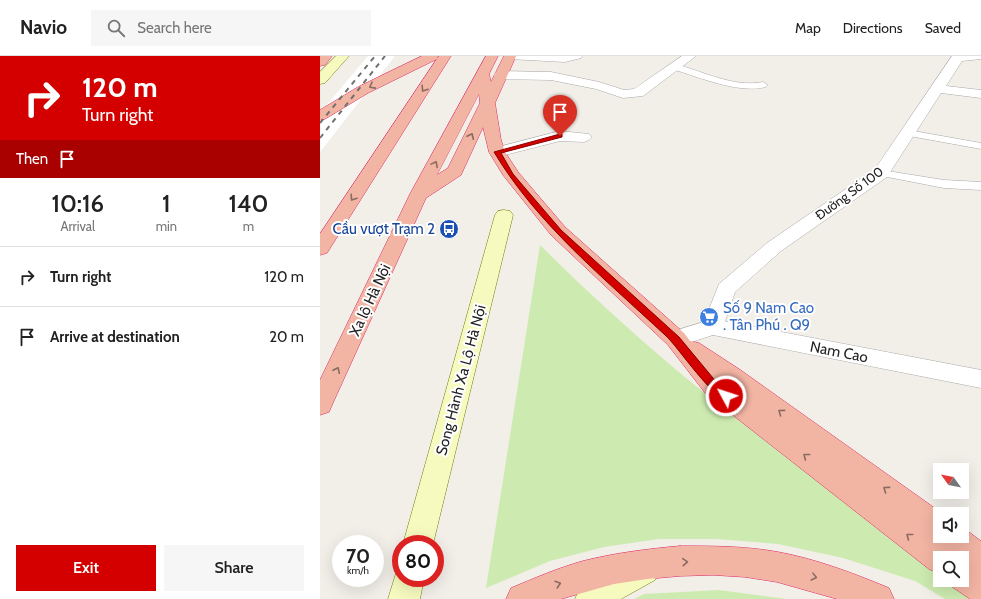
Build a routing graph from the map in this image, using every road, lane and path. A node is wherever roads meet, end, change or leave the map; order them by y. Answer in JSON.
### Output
{"nodes":[{"id":1,"x":326,"y":56,"type":"edge"},
{"id":2,"x":343,"y":56,"type":"edge"},
{"id":3,"x":432,"y":56,"type":"edge"},
{"id":4,"x":445,"y":56,"type":"edge"},
{"id":5,"x":492,"y":56,"type":"edge"},
{"id":6,"x":510,"y":56,"type":"edge"},
{"id":7,"x":578,"y":56,"type":"edge"},
{"id":8,"x":690,"y":56,"type":"edge"},
{"id":9,"x":977,"y":56,"type":"edge"},
{"id":10,"x":320,"y":62,"type":"edge"},
{"id":11,"x":675,"y":67,"type":"junction"},
{"id":12,"x":492,"y":74,"type":"junction"},
{"id":13,"x":320,"y":80,"type":"edge"},
{"id":14,"x":763,"y":85,"type":"dead end"},
{"id":15,"x":938,"y":89,"type":"junction"},
{"id":16,"x":981,"y":94,"type":"edge"},
{"id":17,"x":487,"y":104,"type":"junction"},
{"id":18,"x":320,"y":116,"type":"edge"},
{"id":19,"x":908,"y":133,"type":"junction"},
{"id":20,"x":584,"y":137,"type":"dead end"},
{"id":21,"x":981,"y":146,"type":"edge"},
{"id":22,"x":497,"y":152,"type":"junction"},
{"id":23,"x":881,"y":173,"type":"junction"},
{"id":24,"x":981,"y":186,"type":"edge"},
{"id":25,"x":419,"y":194,"type":"junction"},
{"id":26,"x":504,"y":215,"type":"dead end"},
{"id":27,"x":320,"y":249,"type":"edge"},
{"id":28,"x":713,"y":327,"type":"junction"},
{"id":29,"x":676,"y":339,"type":"junction"},
{"id":30,"x":981,"y":379,"type":"edge"},
{"id":31,"x":320,"y":405,"type":"edge"},
{"id":32,"x":933,"y":524,"type":"edge"},
{"id":33,"x":420,"y":535,"type":"edge"},
{"id":34,"x":959,"y":543,"type":"edge"},
{"id":35,"x":933,"y":554,"type":"edge"},
{"id":36,"x":981,"y":559,"type":"edge"},
{"id":37,"x":653,"y":564,"type":"junction"},
{"id":38,"x":969,"y":580,"type":"edge"},
{"id":39,"x":407,"y":587,"type":"edge"},
{"id":40,"x":981,"y":588,"type":"edge"},
{"id":41,"x":404,"y":599,"type":"edge"},
{"id":42,"x":522,"y":599,"type":"edge"},
{"id":43,"x":591,"y":599,"type":"edge"},
{"id":44,"x":878,"y":599,"type":"edge"}],
"edges":[{"from":1,"to":10,"type":"highway"},
{"from":2,"to":13,"type":"main road"},
{"from":3,"to":18,"type":"highway","one_way":true},
{"from":4,"to":27,"type":"highway","one_way":true},
{"from":5,"to":12,"type":"highway","name":"Xa lộ Hà Nội"},
{"from":6,"to":7,"type":"lane"},
{"from":6,"to":12,"type":"highway","name":"Xa lộ Hà Nội"},
{"from":8,"to":11,"type":"street"},
{"from":9,"to":15,"type":"street","name":"Đường Số 100"},
{"from":11,"to":12,"type":"street"},
{"from":11,"to":14,"type":"lane"},
{"from":12,"to":17,"type":"highway","name":"Xa lộ Hà Nội"},
{"from":25,"to":12,"type":"highway","name":"Xa lộ Hà Nội","one_way":true},
{"from":15,"to":16,"type":"street"},
{"from":15,"to":19,"type":"street","name":"Đường Số 100"},
{"from":17,"to":22,"type":"highway"},
{"from":25,"to":17,"type":"highway","name":"Xa lộ Hà Nội","one_way":true},
{"from":19,"to":21,"type":"lane"},
{"from":19,"to":23,"type":"street","name":"Đường Số 100"},
{"from":20,"to":22,"type":"street"},
{"from":22,"to":29,"type":"highway"},
{"from":23,"to":24,"type":"lane"},
{"from":23,"to":28,"type":"street","name":"Đường Số 100"},
{"from":31,"to":25,"type":"highway","name":"Xa lộ Hà Nội","one_way":true},
{"from":26,"to":33,"type":"main road","name":"Song Hành Xa Lộ Hà Nội"},
{"from":28,"to":29,"type":"street","name":"Nam Cao"},
{"from":28,"to":30,"type":"street","name":"Nam Cao"},
{"from":32,"to":29,"type":"highway","one_way":true},
{"from":35,"to":29,"type":"highway","one_way":true},
{"from":34,"to":36,"type":"highway"},
{"from":42,"to":37,"type":"highway","one_way":true},
{"from":37,"to":43,"type":"main road"},
{"from":37,"to":44,"type":"highway","one_way":true},
{"from":38,"to":40,"type":"highway"},
{"from":39,"to":41,"type":"main road"}]}
